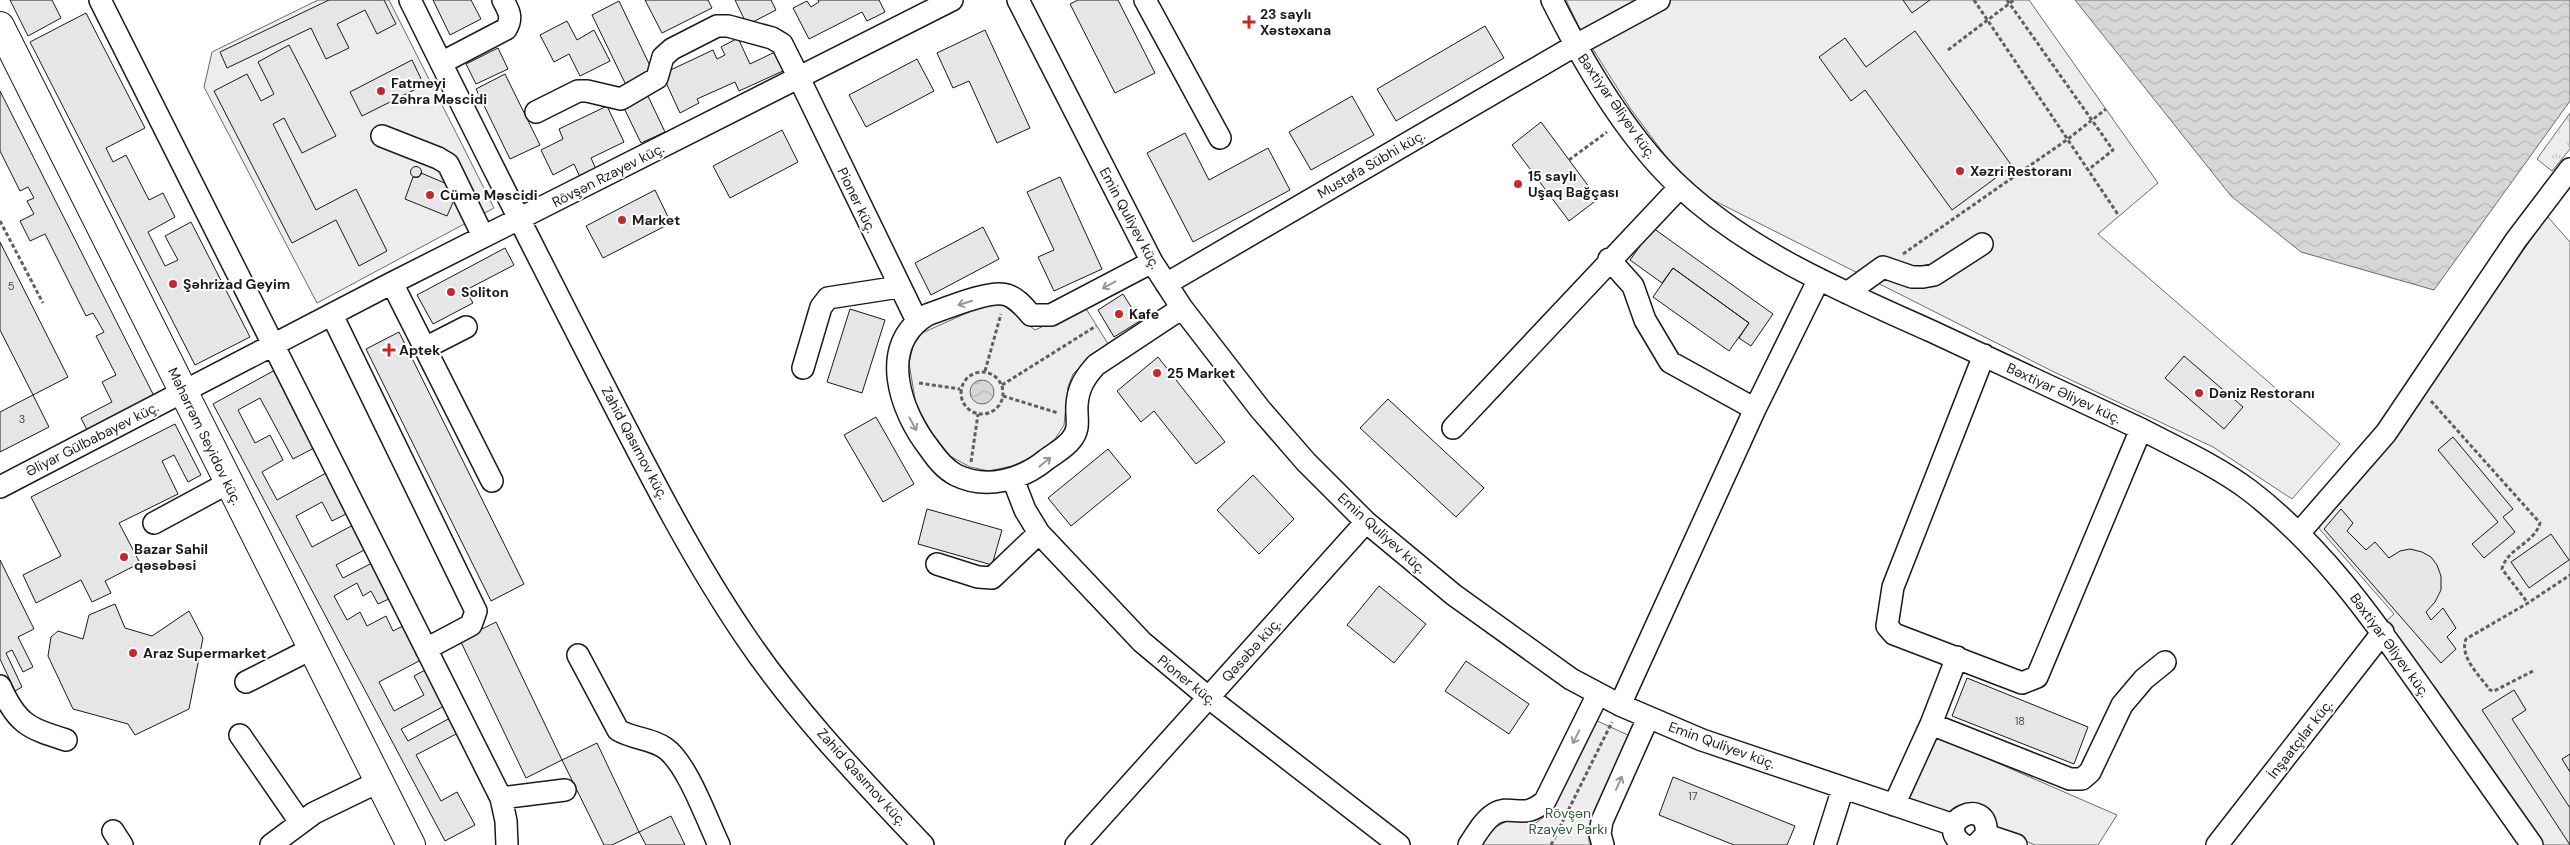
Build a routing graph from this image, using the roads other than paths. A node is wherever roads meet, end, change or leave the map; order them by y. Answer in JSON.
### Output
{"nodes":[{"id":1,"x":100,"y":0,"type":"edge"},
{"id":2,"x":410,"y":0,"type":"edge"},
{"id":3,"x":504,"y":0,"type":"edge"},
{"id":4,"x":952,"y":0,"type":"edge"},
{"id":5,"x":1018,"y":0,"type":"edge"},
{"id":6,"x":1145,"y":0,"type":"edge"},
{"id":7,"x":1552,"y":0,"type":"edge"},
{"id":8,"x":1659,"y":0,"type":"edge"},
{"id":9,"x":0,"y":26,"type":"edge"},
{"id":10,"x":1576,"y":45,"type":"junction"},
{"id":11,"x":441,"y":64,"type":"junction"},
{"id":12,"x":799,"y":78,"type":"junction"},
{"id":13,"x":536,"y":112,"type":"dead end"},
{"id":14,"x":382,"y":136,"type":"dead end"},
{"id":15,"x":1220,"y":138,"type":"dead end"},
{"id":16,"x":2570,"y":169,"type":"edge"},
{"id":17,"x":1680,"y":187,"type":"junction"},
{"id":18,"x":519,"y":219,"type":"junction"},
{"id":19,"x":483,"y":236,"type":"junction"},
{"id":20,"x":1982,"y":244,"type":"dead end"},
{"id":21,"x":1609,"y":259,"type":"junction"},
{"id":22,"x":1152,"y":262,"type":"junction"},
{"id":23,"x":1819,"y":279,"type":"junction"},
{"id":24,"x":392,"y":283,"type":"junction"},
{"id":25,"x":1166,"y":284,"type":"junction"},
{"id":26,"x":899,"y":288,"type":"junction"},
{"id":27,"x":1847,"y":293,"type":"junction"},
{"id":28,"x":1182,"y":308,"type":"junction"},
{"id":29,"x":332,"y":314,"type":"junction"},
{"id":30,"x":917,"y":321,"type":"junction"},
{"id":31,"x":466,"y":327,"type":"dead end"},
{"id":32,"x":273,"y":345,"type":"junction"},
{"id":33,"x":425,"y":348,"type":"junction"},
{"id":34,"x":1984,"y":355,"type":"junction"},
{"id":35,"x":803,"y":368,"type":"dead end"},
{"id":36,"x":183,"y":392,"type":"junction"},
{"id":37,"x":1755,"y":409,"type":"junction"},
{"id":38,"x":1453,"y":428,"type":"dead end"},
{"id":39,"x":2141,"y":429,"type":"junction"},
{"id":40,"x":1013,"y":479,"type":"junction"},
{"id":41,"x":492,"y":481,"type":"dead end"},
{"id":42,"x":228,"y":483,"type":"junction"},
{"id":43,"x":0,"y":487,"type":"edge"},
{"id":44,"x":1366,"y":522,"type":"junction"},
{"id":45,"x":154,"y":523,"type":"dead end"},
{"id":46,"x":1039,"y":533,"type":"junction"},
{"id":47,"x":2299,"y":533,"type":"junction"},
{"id":48,"x":937,"y":564,"type":"dead end"},
{"id":49,"x":2383,"y":632,"type":"junction"},
{"id":50,"x":426,"y":648,"type":"junction"},
{"id":51,"x":311,"y":649,"type":"junction"},
{"id":52,"x":578,"y":655,"type":"dead end"},
{"id":53,"x":1957,"y":657,"type":"junction"},
{"id":54,"x":2165,"y":662,"type":"dead end"},
{"id":55,"x":246,"y":682,"type":"dead end"},
{"id":56,"x":0,"y":686,"type":"edge"},
{"id":57,"x":1598,"y":694,"type":"junction"},
{"id":58,"x":1209,"y":698,"type":"junction"},
{"id":59,"x":1620,"y":705,"type":"junction"},
{"id":60,"x":1648,"y":718,"type":"junction"},
{"id":61,"x":1931,"y":724,"type":"junction"},
{"id":62,"x":240,"y":735,"type":"dead end"},
{"id":63,"x":66,"y":740,"type":"dead end"},
{"id":64,"x":378,"y":782,"type":"junction"},
{"id":65,"x":1843,"y":788,"type":"junction"},
{"id":66,"x":564,"y":790,"type":"dead end"},
{"id":67,"x":501,"y":798,"type":"junction"},
{"id":68,"x":1894,"y":805,"type":"junction"},
{"id":69,"x":300,"y":822,"type":"junction"},
{"id":70,"x":1954,"y":825,"type":"junction"},
{"id":71,"x":1981,"y":840,"type":"edge"},
{"id":72,"x":272,"y":845,"type":"edge"},
{"id":73,"x":411,"y":845,"type":"edge"},
{"id":74,"x":507,"y":845,"type":"edge"},
{"id":75,"x":718,"y":845,"type":"edge"},
{"id":76,"x":923,"y":845,"type":"edge"},
{"id":77,"x":1076,"y":845,"type":"edge"},
{"id":78,"x":1399,"y":845,"type":"edge"},
{"id":79,"x":1469,"y":845,"type":"edge"},
{"id":80,"x":1603,"y":845,"type":"edge"},
{"id":81,"x":1825,"y":845,"type":"edge"},
{"id":82,"x":1964,"y":845,"type":"edge"},
{"id":83,"x":2016,"y":845,"type":"edge"},
{"id":84,"x":2217,"y":845,"type":"edge"},
{"id":85,"x":2532,"y":845,"type":"edge"}],
"edges":[{"from":1,"to":32,"type":"street"},
{"from":2,"to":11,"type":"street","name":"Zahid Qasımov küç."},
{"from":3,"to":11,"type":"street"},
{"from":4,"to":12,"type":"street","name":"Rövşən Rzayev küç."},
{"from":5,"to":22,"type":"street","name":"Emin Quliyev küç."},
{"from":6,"to":15,"type":"street"},
{"from":7,"to":10,"type":"street","name":"Bəxtiyar Əliyev küç."},
{"from":8,"to":10,"type":"street","name":"Mustafa Sübhi küç."},
{"from":9,"to":36,"type":"main road","name":"Məhərrəm Seyidov küç."},
{"from":10,"to":17,"type":"street","name":"Bəxtiyar Əliyev küç."},
{"from":10,"to":25,"type":"street","name":"Mustafa Sübhi küç."},
{"from":11,"to":18,"type":"street","name":"Zahid Qasımov küç."},
{"from":12,"to":13,"type":"street","name":"Pioner küç."},
{"from":12,"to":18,"type":"street","name":"Rövşən Rzayev küç."},
{"from":12,"to":26,"type":"street","name":"Pioner küç."},
{"from":14,"to":19,"type":"street"},
{"from":16,"to":47,"type":"street"},
{"from":17,"to":21,"type":"street"},
{"from":17,"to":23,"type":"street","name":"Bəxtiyar Əliyev küç."},
{"from":18,"to":19,"type":"street","name":"Rövşən Rzayev küç."},
{"from":18,"to":76,"type":"street","name":"Zahid Qasımov küç."},
{"from":19,"to":24,"type":"street","name":"Rövşən Rzayev küç."},
{"from":20,"to":27,"type":"street"},
{"from":21,"to":37,"type":"street"},
{"from":21,"to":38,"type":"street"},
{"from":22,"to":25,"type":"street","name":"Emin Quliyev küç."},
{"from":22,"to":30,"type":"street","one_way":true},
{"from":23,"to":27,"type":"street","name":"Bəxtiyar Əliyev küç."},
{"from":23,"to":37,"type":"street"},
{"from":24,"to":29,"type":"street","name":"Rövşən Rzayev küç."},
{"from":24,"to":33,"type":"street"},
{"from":25,"to":28,"type":"street","name":"Emin Quliyev küç."},
{"from":26,"to":30,"type":"street","name":"Pioner küç."},
{"from":26,"to":35,"type":"street"},
{"from":27,"to":34,"type":"street","name":"Bəxtiyar Əliyev küç."},
{"from":40,"to":28,"type":"street","one_way":true},
{"from":28,"to":44,"type":"street","name":"Emin Quliyev küç."},
{"from":29,"to":32,"type":"street","name":"Rövşən Rzayev küç."},
{"from":29,"to":50,"type":"street"},
{"from":30,"to":40,"type":"street","one_way":true},
{"from":31,"to":33,"type":"street"},
{"from":32,"to":36,"type":"street","name":"Rövşən Rzayev küç."},
{"from":32,"to":50,"type":"street"},
{"from":33,"to":41,"type":"street"},
{"from":34,"to":39,"type":"street","name":"Bəxtiyar Əliyev küç."},
{"from":34,"to":53,"type":"street"},
{"from":36,"to":42,"type":"main road","name":"Məhərrəm Seyidov küç."},
{"from":36,"to":43,"type":"street","name":"Əliyar Gülbabayev küç."},
{"from":37,"to":59,"type":"street"},
{"from":39,"to":47,"type":"street","name":"Bəxtiyar Əliyev küç."},
{"from":39,"to":53,"type":"street"},
{"from":40,"to":46,"type":"street","name":"Pioner küç."},
{"from":42,"to":45,"type":"street"},
{"from":42,"to":51,"type":"main road","name":"Məhərrəm Seyidov küç."},
{"from":44,"to":57,"type":"street","name":"Emin Quliyev küç."},
{"from":44,"to":58,"type":"street","name":"Qəsəbə küç."},
{"from":46,"to":48,"type":"street"},
{"from":46,"to":58,"type":"street","name":"Pioner küç."},
{"from":47,"to":49,"type":"street","name":"Bəxtiyar Əliyev küç."},
{"from":49,"to":84,"type":"street","name":"İnşaatçılar küç."},
{"from":49,"to":85,"type":"street","name":"Bəxtiyar Əliyev küç."},
{"from":50,"to":67,"type":"street"},
{"from":51,"to":55,"type":"street"},
{"from":51,"to":64,"type":"main road","name":"Məhərrəm Seyidov küç."},
{"from":52,"to":75,"type":"street"},
{"from":53,"to":61,"type":"street"},
{"from":54,"to":61,"type":"street"},
{"from":56,"to":63,"type":"street"},
{"from":57,"to":59,"type":"street","name":"Emin Quliyev küç."},
{"from":57,"to":79,"type":"street","one_way":true},
{"from":58,"to":77,"type":"street","name":"Qəsəbə küç."},
{"from":58,"to":78,"type":"street","name":"Pioner küç."},
{"from":59,"to":60,"type":"street","name":"Emin Quliyev küç."},
{"from":60,"to":65,"type":"street","name":"Emin Quliyev küç."},
{"from":80,"to":60,"type":"street","one_way":true},
{"from":61,"to":68,"type":"street"},
{"from":62,"to":69,"type":"street"},
{"from":64,"to":69,"type":"street"},
{"from":64,"to":73,"type":"main road","name":"Məhərrəm Seyidov küç."},
{"from":65,"to":68,"type":"street","name":"Emin Quliyev küç."},
{"from":65,"to":81,"type":"street"},
{"from":66,"to":67,"type":"street"},
{"from":67,"to":74,"type":"street"},
{"from":68,"to":70,"type":"street","name":"Emin Quliyev küç."},
{"from":69,"to":72,"type":"street"},
{"from":70,"to":71,"type":"street"},
{"from":70,"to":82,"type":"street"},
{"from":71,"to":83,"type":"street"}]}
